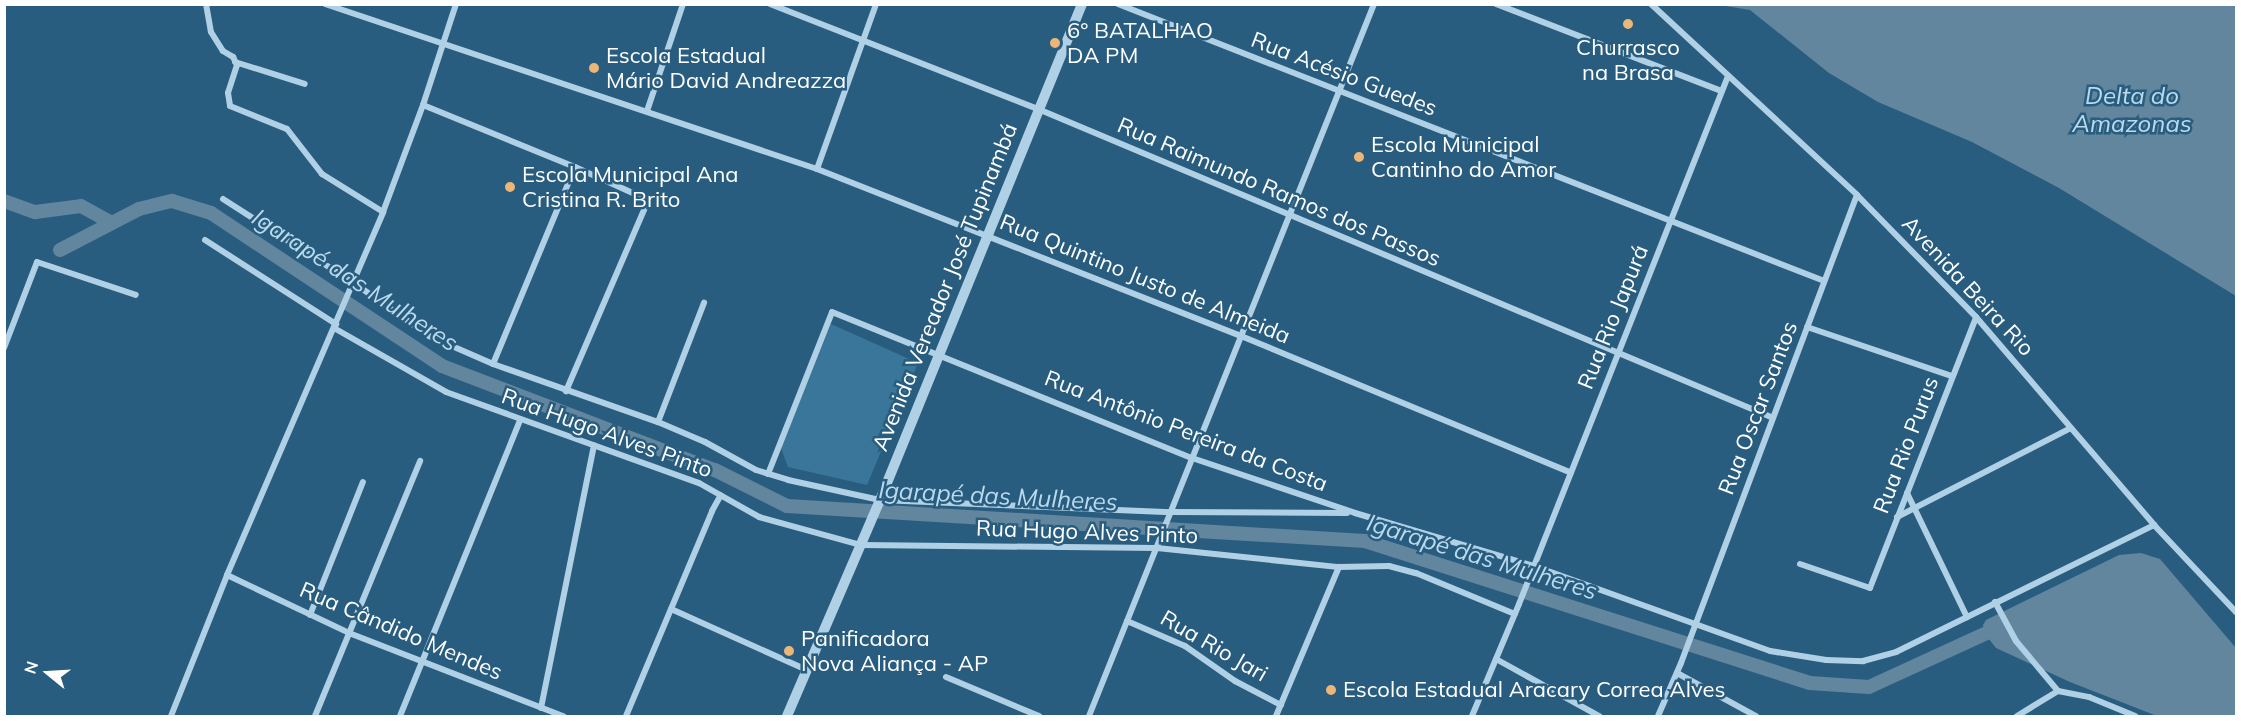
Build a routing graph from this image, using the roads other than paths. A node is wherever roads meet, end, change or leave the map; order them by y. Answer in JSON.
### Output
{"nodes":[{"id":1,"x":206,"y":4,"type":"edge"},
{"id":2,"x":325,"y":4,"type":"edge"},
{"id":3,"x":456,"y":4,"type":"edge"},
{"id":4,"x":683,"y":4,"type":"edge"},
{"id":5,"x":770,"y":4,"type":"edge"},
{"id":6,"x":876,"y":4,"type":"edge"},
{"id":7,"x":1082,"y":4,"type":"edge"},
{"id":8,"x":1118,"y":4,"type":"edge"},
{"id":9,"x":1374,"y":4,"type":"edge"},
{"id":10,"x":1496,"y":4,"type":"edge"},
{"id":11,"x":1651,"y":4,"type":"edge"},
{"id":12,"x":341,"y":7,"type":"edge"},
{"id":13,"x":862,"y":41,"type":"junction"},
{"id":14,"x":442,"y":43,"type":"junction"},
{"id":15,"x":235,"y":62,"type":"junction"},
{"id":16,"x":1728,"y":76,"type":"junction"},
{"id":17,"x":305,"y":84,"type":"dead end"},
{"id":18,"x":1339,"y":91,"type":"junction"},
{"id":19,"x":1722,"y":91,"type":"junction"},
{"id":20,"x":423,"y":105,"type":"junction"},
{"id":21,"x":1038,"y":109,"type":"junction"},
{"id":22,"x":647,"y":111,"type":"junction"},
{"id":23,"x":576,"y":167,"type":"junction"},
{"id":24,"x":817,"y":169,"type":"junction"},
{"id":25,"x":1857,"y":195,"type":"junction"},
{"id":26,"x":223,"y":199,"type":"dead end"},
{"id":27,"x":383,"y":212,"type":"junction"},
{"id":28,"x":1289,"y":216,"type":"junction"},
{"id":29,"x":1671,"y":221,"type":"junction"},
{"id":30,"x":986,"y":235,"type":"junction"},
{"id":31,"x":205,"y":240,"type":"dead end"},
{"id":32,"x":1824,"y":281,"type":"junction"},
{"id":33,"x":354,"y":283,"type":"junction"},
{"id":34,"x":136,"y":296,"type":"dead end"},
{"id":35,"x":704,"y":303,"type":"dead end"},
{"id":36,"x":1976,"y":317,"type":"junction"},
{"id":37,"x":335,"y":326,"type":"junction"},
{"id":38,"x":1807,"y":327,"type":"junction"},
{"id":39,"x":1241,"y":336,"type":"junction"},
{"id":40,"x":4,"y":348,"type":"edge"},
{"id":41,"x":937,"y":354,"type":"junction"},
{"id":42,"x":1618,"y":354,"type":"junction"},
{"id":43,"x":494,"y":364,"type":"junction"},
{"id":44,"x":1952,"y":376,"type":"junction"},
{"id":45,"x":566,"y":391,"type":"junction"},
{"id":46,"x":1773,"y":418,"type":"junction"},
{"id":47,"x":520,"y":420,"type":"junction"},
{"id":48,"x":658,"y":422,"type":"junction"},
{"id":49,"x":2071,"y":428,"type":"junction"},
{"id":50,"x":594,"y":445,"type":"junction"},
{"id":51,"x":1192,"y":458,"type":"junction"},
{"id":52,"x":420,"y":461,"type":"dead end"},
{"id":53,"x":1571,"y":473,"type":"junction"},
{"id":54,"x":768,"y":474,"type":"junction"},
{"id":55,"x":363,"y":482,"type":"dead end"},
{"id":56,"x":1907,"y":493,"type":"junction"},
{"id":57,"x":721,"y":495,"type":"junction"},
{"id":58,"x":878,"y":504,"type":"junction"},
{"id":59,"x":1915,"y":510,"type":"junction"},
{"id":60,"x":1171,"y":512,"type":"junction"},
{"id":61,"x":1355,"y":513,"type":"junction"},
{"id":62,"x":1898,"y":517,"type":"junction"},
{"id":63,"x":2154,"y":525,"type":"junction"},
{"id":64,"x":863,"y":539,"type":"junction"},
{"id":65,"x":1157,"y":546,"type":"junction"},
{"id":66,"x":1800,"y":564,"type":"dead end"},
{"id":67,"x":1339,"y":567,"type":"junction"},
{"id":68,"x":1533,"y":568,"type":"junction"},
{"id":69,"x":227,"y":574,"type":"junction"},
{"id":70,"x":1995,"y":602,"type":"junction"},
{"id":71,"x":671,"y":609,"type":"junction"},
{"id":72,"x":2236,"y":612,"type":"edge"},
{"id":73,"x":1515,"y":614,"type":"junction"},
{"id":74,"x":310,"y":615,"type":"junction"},
{"id":75,"x":1967,"y":617,"type":"junction"},
{"id":76,"x":1128,"y":621,"type":"junction"},
{"id":77,"x":1696,"y":622,"type":"junction"},
{"id":78,"x":349,"y":633,"type":"junction"},
{"id":79,"x":1496,"y":659,"type":"junction"},
{"id":80,"x":422,"y":661,"type":"junction"},
{"id":81,"x":808,"y":670,"type":"junction"},
{"id":82,"x":1677,"y":673,"type":"junction"},
{"id":83,"x":946,"y":677,"type":"dead end"},
{"id":84,"x":2058,"y":691,"type":"junction"},
{"id":85,"x":1281,"y":705,"type":"junction"},
{"id":86,"x":541,"y":708,"type":"junction"},
{"id":87,"x":171,"y":717,"type":"edge"},
{"id":88,"x":315,"y":717,"type":"edge"},
{"id":89,"x":400,"y":717,"type":"edge"},
{"id":90,"x":564,"y":717,"type":"edge"},
{"id":91,"x":626,"y":717,"type":"edge"},
{"id":92,"x":788,"y":717,"type":"edge"},
{"id":93,"x":1039,"y":717,"type":"edge"},
{"id":94,"x":1089,"y":717,"type":"edge"},
{"id":95,"x":1276,"y":717,"type":"edge"},
{"id":96,"x":1472,"y":717,"type":"edge"},
{"id":97,"x":1599,"y":717,"type":"edge"},
{"id":98,"x":1658,"y":717,"type":"edge"},
{"id":99,"x":1756,"y":717,"type":"edge"},
{"id":100,"x":2017,"y":717,"type":"edge"},
{"id":101,"x":2135,"y":717,"type":"edge"}],
"edges":[{"from":1,"to":15,"type":"street"},
{"from":2,"to":12,"type":"street","name":"Rua Quintino Justo de Almeida"},
{"from":3,"to":14,"type":"street"},
{"from":4,"to":22,"type":"street"},
{"from":5,"to":13,"type":"street","name":"Rua Raimundo Ramos dos Passos"},
{"from":6,"to":13,"type":"street"},
{"from":7,"to":21,"type":"street","name":"Avenida Vereador José Tupinambá"},
{"from":8,"to":18,"type":"street","name":"Rua Acésio Guedes"},
{"from":9,"to":18,"type":"street"},
{"from":10,"to":19,"type":"street"},
{"from":11,"to":16,"type":"street","name":"Avenida Beira Rio"},
{"from":12,"to":14,"type":"street","name":"Rua Quintino Justo de Almeida"},
{"from":13,"to":21,"type":"street","name":"Rua Raimundo Ramos dos Passos"},
{"from":13,"to":24,"type":"street"},
{"from":14,"to":20,"type":"street"},
{"from":14,"to":22,"type":"street","name":"Rua Quintino Justo de Almeida"},
{"from":15,"to":17,"type":"street"},
{"from":15,"to":27,"type":"street"},
{"from":16,"to":19,"type":"street","name":"Rua Rio Japurá"},
{"from":16,"to":25,"type":"street","name":"Avenida Beira Rio"},
{"from":18,"to":28,"type":"street"},
{"from":18,"to":29,"type":"street","name":"Rua Acésio Guedes"},
{"from":19,"to":29,"type":"street","name":"Rua Rio Japurá"},
{"from":20,"to":23,"type":"street"},
{"from":20,"to":27,"type":"street"},
{"from":21,"to":28,"type":"street","name":"Rua Raimundo Ramos dos Passos"},
{"from":21,"to":30,"type":"street","name":"Avenida Vereador José Tupinambá"},
{"from":22,"to":24,"type":"street","name":"Rua Quintino Justo de Almeida"},
{"from":23,"to":43,"type":"street"},
{"from":23,"to":45,"type":"street"},
{"from":24,"to":30,"type":"street","name":"Rua Quintino Justo de Almeida"},
{"from":25,"to":32,"type":"street","name":"Rua Oscar Santos"},
{"from":25,"to":36,"type":"street","name":"Avenida Beira Rio"},
{"from":26,"to":33,"type":"street","name":"Rua Hugo Alves Pinto"},
{"from":27,"to":33,"type":"street"},
{"from":28,"to":39,"type":"street"},
{"from":28,"to":42,"type":"street","name":"Rua Raimundo Ramos dos Passos"},
{"from":29,"to":32,"type":"street","name":"Rua Acésio Guedes"},
{"from":29,"to":42,"type":"street","name":"Rua Rio Japurá"},
{"from":30,"to":39,"type":"street","name":"Rua Quintino Justo de Almeida"},
{"from":30,"to":41,"type":"street","name":"Avenida Vereador José Tupinambá"},
{"from":31,"to":37,"type":"street","name":"Rua Hugo Alves Pinto"},
{"from":32,"to":38,"type":"street","name":"Rua Oscar Santos"},
{"from":33,"to":37,"type":"street"},
{"from":33,"to":43,"type":"street","name":"Rua Hugo Alves Pinto"},
{"from":34,"to":40,"type":"street"},
{"from":35,"to":48,"type":"street"},
{"from":36,"to":44,"type":"street","name":"Rua Rio Purus"},
{"from":36,"to":49,"type":"street","name":"Avenida Beira Rio"},
{"from":37,"to":47,"type":"street","name":"Rua Hugo Alves Pinto"},
{"from":37,"to":69,"type":"street"},
{"from":38,"to":44,"type":"street"},
{"from":38,"to":46,"type":"street","name":"Rua Oscar Santos"},
{"from":39,"to":51,"type":"street"},
{"from":39,"to":53,"type":"street","name":"Rua Quintino Justo de Almeida"},
{"from":41,"to":51,"type":"street","name":"Rua Antônio Pereira da Costa"},
{"from":41,"to":54,"type":"street","name":"Rua Antônio Pereira da Costa"},
{"from":41,"to":58,"type":"street","name":"Avenida Vereador José Tupinambá"},
{"from":42,"to":46,"type":"street","name":"Rua Raimundo Ramos dos Passos"},
{"from":42,"to":53,"type":"street","name":"Rua Rio Japurá"},
{"from":43,"to":45,"type":"street","name":"Rua Hugo Alves Pinto"},
{"from":44,"to":56,"type":"street","name":"Rua Rio Purus"},
{"from":45,"to":48,"type":"street","name":"Rua Hugo Alves Pinto"},
{"from":46,"to":77,"type":"street","name":"Rua Oscar Santos"},
{"from":47,"to":50,"type":"street","name":"Rua Hugo Alves Pinto"},
{"from":47,"to":80,"type":"street"},
{"from":48,"to":54,"type":"street","name":"Rua Hugo Alves Pinto"},
{"from":49,"to":59,"type":"street"},
{"from":49,"to":63,"type":"street","name":"Avenida Beira Rio"},
{"from":50,"to":57,"type":"street","name":"Rua Hugo Alves Pinto"},
{"from":50,"to":86,"type":"street"},
{"from":51,"to":60,"type":"street"},
{"from":51,"to":61,"type":"street","name":"Rua Antônio Pereira da Costa"},
{"from":52,"to":78,"type":"street"},
{"from":53,"to":68,"type":"street","name":"Rua Rio Japurá"},
{"from":54,"to":58,"type":"street","name":"Rua Hugo Alves Pinto"},
{"from":55,"to":74,"type":"street"},
{"from":56,"to":59,"type":"street"},
{"from":56,"to":62,"type":"street","name":"Rua Rio Purus"},
{"from":57,"to":64,"type":"street","name":"Rua Hugo Alves Pinto"},
{"from":57,"to":71,"type":"street"},
{"from":58,"to":60,"type":"street","name":"Rua Hugo Alves Pinto"},
{"from":58,"to":64,"type":"street","name":"Avenida Vereador José Tupinambá"},
{"from":59,"to":62,"type":"street"},
{"from":59,"to":75,"type":"street"},
{"from":60,"to":61,"type":"street","name":"Rua Hugo Alves Pinto"},
{"from":60,"to":65,"type":"street"},
{"from":61,"to":68,"type":"street","name":"Rua Antônio Pereira da Costa"},
{"from":62,"to":66,"type":"street","name":"Rua Rio Purus"},
{"from":63,"to":70,"type":"street","name":"Rua Antônio Pereira da Costa"},
{"from":63,"to":72,"type":"street","name":"Avenida Beira Rio"},
{"from":64,"to":65,"type":"street","name":"Rua Hugo Alves Pinto"},
{"from":64,"to":81,"type":"street","name":"Avenida Vereador José Tupinambá"},
{"from":65,"to":67,"type":"street","name":"Rua Hugo Alves Pinto"},
{"from":65,"to":76,"type":"street"},
{"from":67,"to":73,"type":"street","name":"Rua Hugo Alves Pinto"},
{"from":67,"to":85,"type":"street"},
{"from":68,"to":73,"type":"street","name":"Rua Rio Japurá"},
{"from":68,"to":77,"type":"street","name":"Rua Antônio Pereira da Costa"},
{"from":69,"to":74,"type":"street","name":"Rua Cândido Mendes"},
{"from":69,"to":87,"type":"street"},
{"from":70,"to":75,"type":"street","name":"Rua Antônio Pereira da Costa"},
{"from":70,"to":84,"type":"street"},
{"from":71,"to":81,"type":"street"},
{"from":71,"to":91,"type":"street"},
{"from":73,"to":79,"type":"street"},
{"from":74,"to":78,"type":"street","name":"Rua Cândido Mendes"},
{"from":75,"to":77,"type":"street","name":"Rua Antônio Pereira da Costa"},
{"from":76,"to":85,"type":"street","name":"Rua Rio Jari"},
{"from":76,"to":94,"type":"street"},
{"from":77,"to":82,"type":"street","name":"Rua Oscar Santos"},
{"from":78,"to":80,"type":"street","name":"Rua Cândido Mendes"},
{"from":78,"to":88,"type":"street"},
{"from":79,"to":96,"type":"street"},
{"from":79,"to":97,"type":"street"},
{"from":80,"to":86,"type":"street","name":"Rua Cândido Mendes"},
{"from":80,"to":89,"type":"street"},
{"from":81,"to":92,"type":"street","name":"Avenida Vereador José Tupinambá"},
{"from":82,"to":98,"type":"street"},
{"from":82,"to":99,"type":"street"},
{"from":83,"to":93,"type":"street"},
{"from":84,"to":100,"type":"street"},
{"from":84,"to":101,"type":"street"},
{"from":85,"to":95,"type":"street"},
{"from":86,"to":90,"type":"street","name":"Rua Cândido Mendes"}]}
